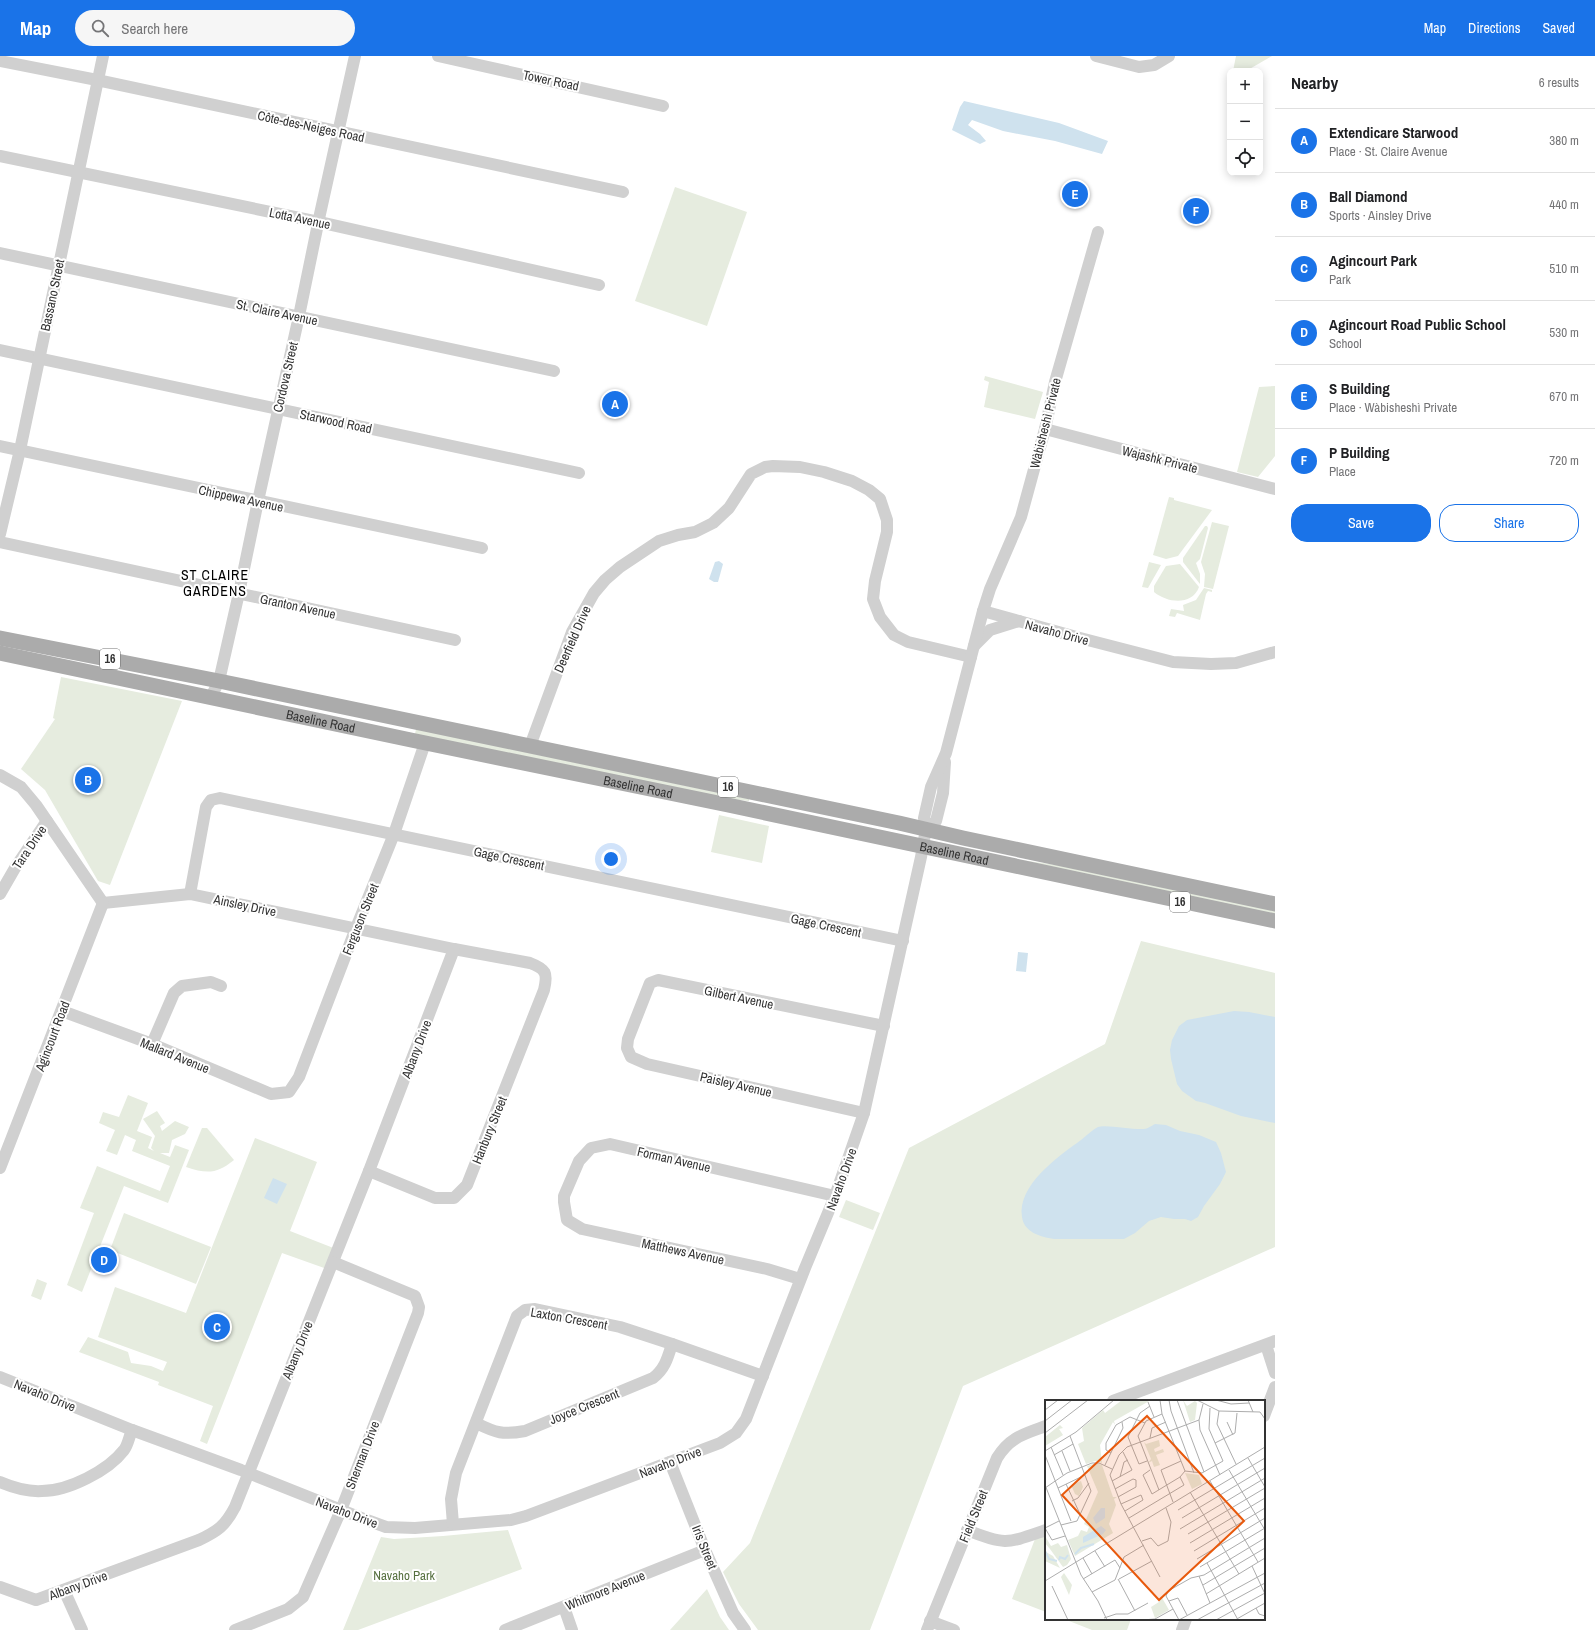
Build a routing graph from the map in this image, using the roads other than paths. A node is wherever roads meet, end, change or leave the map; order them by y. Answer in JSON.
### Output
{"nodes":[{"id":1,"x":102,"y":56,"type":"edge"},
{"id":2,"x":356,"y":56,"type":"edge"},
{"id":3,"x":438,"y":56,"type":"edge"},
{"id":4,"x":1096,"y":56,"type":"edge"},
{"id":5,"x":1169,"y":56,"type":"edge"},
{"id":6,"x":0,"y":61,"type":"edge"},
{"id":7,"x":97,"y":80,"type":"junction"},
{"id":8,"x":663,"y":106,"type":"dead end"},
{"id":9,"x":339,"y":132,"type":"junction"},
{"id":10,"x":0,"y":156,"type":"edge"},
{"id":11,"x":79,"y":172,"type":"junction"},
{"id":12,"x":622,"y":192,"type":"dead end"},
{"id":13,"x":318,"y":222,"type":"junction"},
{"id":14,"x":1098,"y":232,"type":"dead end"},
{"id":15,"x":0,"y":253,"type":"edge"},
{"id":16,"x":58,"y":266,"type":"junction"},
{"id":17,"x":599,"y":286,"type":"dead end"},
{"id":18,"x":300,"y":316,"type":"junction"},
{"id":19,"x":0,"y":350,"type":"edge"},
{"id":20,"x":39,"y":359,"type":"junction"},
{"id":21,"x":554,"y":371,"type":"dead end"},
{"id":22,"x":278,"y":409,"type":"junction"},
{"id":23,"x":1045,"y":429,"type":"junction"},
{"id":24,"x":0,"y":446,"type":"edge"},
{"id":25,"x":20,"y":450,"type":"junction"},
{"id":26,"x":579,"y":473,"type":"dead end"},
{"id":27,"x":1275,"y":489,"type":"edge"},
{"id":28,"x":258,"y":501,"type":"junction"},
{"id":29,"x":0,"y":534,"type":"edge"},
{"id":30,"x":0,"y":542,"type":"edge"},
{"id":31,"x":482,"y":548,"type":"dead end"},
{"id":32,"x":239,"y":593,"type":"junction"},
{"id":33,"x":983,"y":611,"type":"junction"},
{"id":34,"x":1019,"y":621,"type":"junction"},
{"id":35,"x":0,"y":638,"type":"edge"},
{"id":36,"x":454,"y":640,"type":"dead end"},
{"id":37,"x":972,"y":651,"type":"junction"},
{"id":38,"x":1275,"y":652,"type":"edge"},
{"id":39,"x":0,"y":653,"type":"edge"},
{"id":40,"x":219,"y":681,"type":"junction"},
{"id":41,"x":211,"y":697,"type":"junction"},
{"id":42,"x":425,"y":743,"type":"junction"},
{"id":43,"x":530,"y":746,"type":"junction"},
{"id":44,"x":0,"y":775,"type":"edge"},
{"id":45,"x":47,"y":821,"type":"junction"},
{"id":46,"x":926,"y":829,"type":"junction"},
{"id":47,"x":394,"y":834,"type":"junction"},
{"id":48,"x":922,"y":847,"type":"junction"},
{"id":49,"x":0,"y":894,"type":"edge"},
{"id":50,"x":190,"y":894,"type":"junction"},
{"id":51,"x":103,"y":903,"type":"junction"},
{"id":52,"x":1275,"y":904,"type":"edge"},
{"id":53,"x":1275,"y":921,"type":"edge"},
{"id":54,"x":356,"y":928,"type":"junction"},
{"id":55,"x":902,"y":941,"type":"junction"},
{"id":56,"x":454,"y":949,"type":"junction"},
{"id":57,"x":546,"y":973,"type":"joint"},
{"id":58,"x":221,"y":986,"type":"dead end"},
{"id":59,"x":62,"y":1011,"type":"junction"},
{"id":60,"x":884,"y":1026,"type":"junction"},
{"id":61,"x":629,"y":1036,"type":"joint"},
{"id":62,"x":152,"y":1044,"type":"junction"},
{"id":63,"x":289,"y":1092,"type":"joint"},
{"id":64,"x":864,"y":1113,"type":"junction"},
{"id":65,"x":0,"y":1168,"type":"edge"},
{"id":66,"x":369,"y":1171,"type":"junction"},
{"id":67,"x":836,"y":1196,"type":"junction"},
{"id":68,"x":567,"y":1220,"type":"joint"},
{"id":69,"x":333,"y":1262,"type":"junction"},
{"id":70,"x":800,"y":1279,"type":"junction"},
{"id":71,"x":1270,"y":1343,"type":"edge"},
{"id":72,"x":672,"y":1344,"type":"junction"},
{"id":73,"x":1275,"y":1373,"type":"edge"},
{"id":74,"x":763,"y":1376,"type":"junction"},
{"id":75,"x":0,"y":1378,"type":"edge"},
{"id":76,"x":1275,"y":1387,"type":"edge"},
{"id":77,"x":1116,"y":1400,"type":"edge"},
{"id":78,"x":1265,"y":1413,"type":"edge"},
{"id":79,"x":476,"y":1423,"type":"junction"},
{"id":80,"x":1045,"y":1426,"type":"edge"},
{"id":81,"x":132,"y":1430,"type":"junction"},
{"id":82,"x":670,"y":1462,"type":"junction"},
{"id":83,"x":247,"y":1473,"type":"junction"},
{"id":84,"x":0,"y":1482,"type":"edge"},
{"id":85,"x":341,"y":1510,"type":"junction"},
{"id":86,"x":453,"y":1524,"type":"junction"},
{"id":87,"x":967,"y":1530,"type":"junction"},
{"id":88,"x":1045,"y":1530,"type":"edge"},
{"id":89,"x":705,"y":1550,"type":"junction"},
{"id":90,"x":0,"y":1588,"type":"edge"},
{"id":91,"x":64,"y":1590,"type":"junction"},
{"id":92,"x":564,"y":1607,"type":"junction"},
{"id":93,"x":1186,"y":1620,"type":"edge"},
{"id":94,"x":929,"y":1625,"type":"edge"},
{"id":95,"x":82,"y":1630,"type":"edge"},
{"id":96,"x":235,"y":1630,"type":"edge"},
{"id":97,"x":505,"y":1630,"type":"edge"},
{"id":98,"x":572,"y":1630,"type":"edge"},
{"id":99,"x":745,"y":1630,"type":"edge"},
{"id":100,"x":954,"y":1630,"type":"edge"},
{"id":101,"x":1182,"y":1630,"type":"edge"}],
"edges":[{"from":1,"to":7,"type":"street","name":"Bassano Street"},
{"from":2,"to":9,"type":"street","name":"Cordova Street"},
{"from":3,"to":8,"type":"street","name":"Tower Road"},
{"from":4,"to":5,"type":"street"},
{"from":6,"to":7,"type":"street","name":"Côte-des-Neiges Road"},
{"from":7,"to":9,"type":"street","name":"Côte-des-Neiges Road"},
{"from":7,"to":11,"type":"street","name":"Bassano Street"},
{"from":9,"to":12,"type":"street","name":"Côte-des-Neiges Road"},
{"from":9,"to":13,"type":"street","name":"Cordova Street"},
{"from":10,"to":11,"type":"street","name":"Lotta Avenue"},
{"from":11,"to":13,"type":"street","name":"Lotta Avenue"},
{"from":11,"to":16,"type":"street","name":"Bassano Street"},
{"from":13,"to":17,"type":"street","name":"Lotta Avenue"},
{"from":13,"to":18,"type":"street","name":"Cordova Street"},
{"from":14,"to":23,"type":"street","name":"Wàbisheshì Private"},
{"from":15,"to":16,"type":"street","name":"St. Claire Avenue"},
{"from":16,"to":18,"type":"street","name":"St. Claire Avenue"},
{"from":16,"to":20,"type":"street","name":"Bassano Street"},
{"from":18,"to":21,"type":"street","name":"St. Claire Avenue"},
{"from":18,"to":22,"type":"street","name":"Cordova Street"},
{"from":19,"to":20,"type":"street","name":"Starwood Road"},
{"from":20,"to":22,"type":"street","name":"Starwood Road"},
{"from":20,"to":25,"type":"street","name":"Bassano Street"},
{"from":22,"to":26,"type":"street","name":"Starwood Road"},
{"from":22,"to":28,"type":"street","name":"Cordova Street"},
{"from":23,"to":27,"type":"street","name":"Wajashk Private"},
{"from":23,"to":33,"type":"street","name":"Wàbisheshì Private"},
{"from":24,"to":25,"type":"street","name":"Chippewa Avenue"},
{"from":25,"to":28,"type":"street","name":"Chippewa Avenue"},
{"from":25,"to":29,"type":"street","name":"Bassano Street"},
{"from":28,"to":31,"type":"street","name":"Chippewa Avenue"},
{"from":28,"to":32,"type":"street","name":"Cordova Street"},
{"from":30,"to":32,"type":"street","name":"Granton Avenue"},
{"from":32,"to":36,"type":"street","name":"Granton Avenue"},
{"from":32,"to":40,"type":"street","name":"Cordova Street"},
{"from":33,"to":34,"type":"street","name":"Navaho Drive"},
{"from":33,"to":37,"type":"street","name":"Navaho Drive"},
{"from":34,"to":37,"type":"street"},
{"from":34,"to":38,"type":"street","name":"Navaho Drive"},
{"from":35,"to":40,"type":"main road","name":"Baseline Road","number":"16"},
{"from":37,"to":43,"type":"street","name":"Deerfield Drive"},
{"from":37,"to":46,"type":"street","name":"Navaho Drive"},
{"from":39,"to":41,"type":"main road","name":"Baseline Road","number":"16"},
{"from":40,"to":41,"type":"street","name":"Cordova Street"},
{"from":40,"to":43,"type":"main road","name":"Baseline Road","number":"16"},
{"from":41,"to":42,"type":"main road","name":"Baseline Road","number":"16"},
{"from":42,"to":47,"type":"street","name":"Ferguson Street"},
{"from":42,"to":48,"type":"main road","name":"Baseline Road","number":"16"},
{"from":43,"to":46,"type":"main road","name":"Baseline Road","number":"16"},
{"from":44,"to":45,"type":"street"},
{"from":45,"to":49,"type":"street","name":"Tara Drive"},
{"from":45,"to":51,"type":"street"},
{"from":46,"to":48,"type":"street","name":"Navaho Drive"},
{"from":46,"to":52,"type":"main road","name":"Baseline Road","number":"16"},
{"from":47,"to":50,"type":"street","name":"Gage Crescent"},
{"from":47,"to":54,"type":"street","name":"Ferguson Street"},
{"from":47,"to":55,"type":"street","name":"Gage Crescent"},
{"from":48,"to":53,"type":"main road","name":"Baseline Road","number":"16"},
{"from":48,"to":55,"type":"street","name":"Navaho Drive"},
{"from":50,"to":51,"type":"street","name":"Ainsley Drive"},
{"from":50,"to":54,"type":"street","name":"Ainsley Drive"},
{"from":51,"to":59,"type":"street","name":"Agincourt Road"},
{"from":54,"to":56,"type":"street","name":"Ainsley Drive"},
{"from":54,"to":63,"type":"street","name":"Ferguson Street"},
{"from":55,"to":60,"type":"street","name":"Navaho Drive"},
{"from":56,"to":57,"type":"street","name":"Ainsley Drive"},
{"from":56,"to":66,"type":"street","name":"Albany Drive"},
{"from":57,"to":66,"type":"street","name":"Hanbury Street"},
{"from":58,"to":62,"type":"street"},
{"from":59,"to":62,"type":"street","name":"Mallard Avenue"},
{"from":59,"to":65,"type":"street","name":"Agincourt Road"},
{"from":60,"to":61,"type":"street","name":"Gilbert Avenue"},
{"from":60,"to":64,"type":"street","name":"Navaho Drive"},
{"from":61,"to":64,"type":"street","name":"Paisley Avenue"},
{"from":62,"to":63,"type":"street","name":"Mallard Avenue"},
{"from":64,"to":67,"type":"street","name":"Navaho Drive"},
{"from":66,"to":69,"type":"street","name":"Albany Drive"},
{"from":67,"to":68,"type":"street","name":"Forman Avenue"},
{"from":67,"to":70,"type":"street","name":"Navaho Drive"},
{"from":68,"to":70,"type":"street","name":"Matthews Avenue"},
{"from":69,"to":83,"type":"street","name":"Albany Drive"},
{"from":69,"to":85,"type":"street","name":"Sherman Drive"},
{"from":70,"to":74,"type":"street","name":"Navaho Drive"},
{"from":71,"to":73,"type":"street"},
{"from":71,"to":77,"type":"street"},
{"from":72,"to":74,"type":"street","name":"Laxton Crescent"},
{"from":72,"to":79,"type":"street","name":"Joyce Crescent"},
{"from":72,"to":79,"type":"street","name":"Laxton Crescent"},
{"from":74,"to":82,"type":"street","name":"Navaho Drive"},
{"from":75,"to":81,"type":"street","name":"Navaho Drive"},
{"from":76,"to":78,"type":"street"},
{"from":79,"to":86,"type":"street","name":"Laxton Crescent"},
{"from":80,"to":87,"type":"street","name":"Field Street"},
{"from":81,"to":83,"type":"street","name":"Navaho Drive"},
{"from":81,"to":84,"type":"street"},
{"from":82,"to":86,"type":"street","name":"Navaho Drive"},
{"from":82,"to":89,"type":"street","name":"Iris Street"},
{"from":83,"to":85,"type":"street","name":"Navaho Drive"},
{"from":83,"to":91,"type":"street","name":"Albany Drive"},
{"from":85,"to":86,"type":"street","name":"Navaho Drive"},
{"from":85,"to":96,"type":"street","name":"Sherman Drive"},
{"from":87,"to":88,"type":"street"},
{"from":87,"to":94,"type":"street","name":"Field Street"},
{"from":89,"to":92,"type":"street","name":"Whitmore Avenue"},
{"from":89,"to":99,"type":"street","name":"Iris Street"},
{"from":90,"to":91,"type":"street","name":"Albany Drive"},
{"from":91,"to":95,"type":"street"},
{"from":92,"to":97,"type":"street","name":"Whitmore Avenue"},
{"from":92,"to":98,"type":"street"},
{"from":93,"to":101,"type":"street"},
{"from":94,"to":100,"type":"street"}]}
